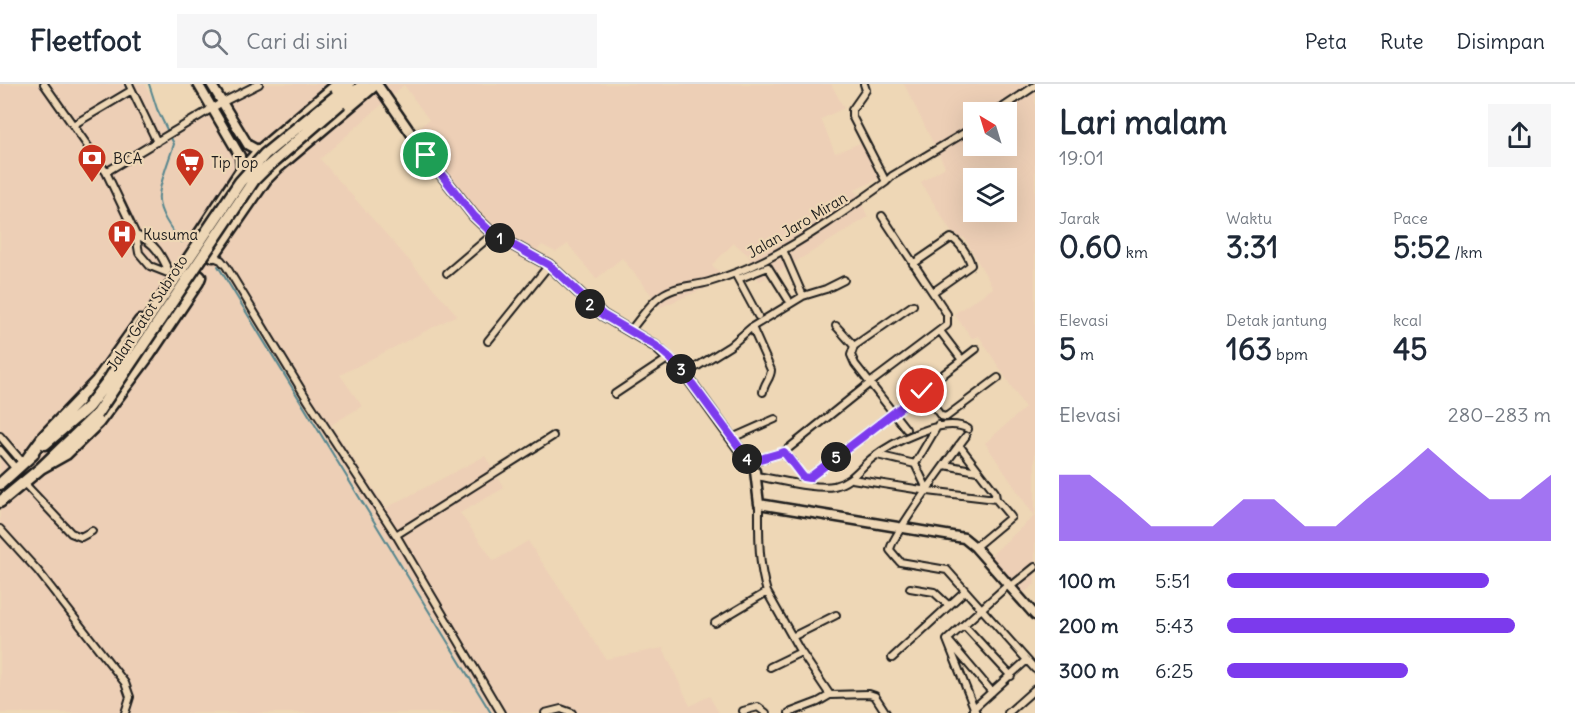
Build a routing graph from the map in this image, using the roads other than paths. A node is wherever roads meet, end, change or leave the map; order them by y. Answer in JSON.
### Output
{"nodes":[{"id":1,"x":44,"y":84,"type":"edge"},
{"id":2,"x":198,"y":84,"type":"edge"},
{"id":3,"x":211,"y":84,"type":"edge"},
{"id":4,"x":259,"y":84,"type":"edge"},
{"id":5,"x":338,"y":84,"type":"edge"},
{"id":6,"x":349,"y":84,"type":"edge"},
{"id":7,"x":364,"y":84,"type":"edge"},
{"id":8,"x":376,"y":84,"type":"edge"},
{"id":9,"x":864,"y":84,"type":"edge"},
{"id":10,"x":1035,"y":86,"type":"edge"},
{"id":11,"x":131,"y":87,"type":"edge"},
{"id":12,"x":339,"y":100,"type":"junction"},
{"id":13,"x":1011,"y":102,"type":"edge"},
{"id":14,"x":221,"y":103,"type":"junction"},
{"id":15,"x":213,"y":109,"type":"junction"},
{"id":16,"x":73,"y":126,"type":"junction"},
{"id":17,"x":963,"y":134,"type":"edge"},
{"id":18,"x":161,"y":140,"type":"junction"},
{"id":19,"x":259,"y":151,"type":"junction"},
{"id":20,"x":241,"y":171,"type":"junction"},
{"id":21,"x":106,"y":172,"type":"junction"},
{"id":22,"x":886,"y":182,"type":"junction"},
{"id":23,"x":882,"y":216,"type":"dead end"},
{"id":24,"x":493,"y":234,"type":"junction"},
{"id":25,"x":136,"y":235,"type":"junction"},
{"id":26,"x":196,"y":238,"type":"junction"},
{"id":27,"x":783,"y":250,"type":"junction"},
{"id":28,"x":213,"y":256,"type":"junction"},
{"id":29,"x":200,"y":257,"type":"junction"},
{"id":30,"x":913,"y":264,"type":"junction"},
{"id":31,"x":549,"y":265,"type":"junction"},
{"id":32,"x":191,"y":270,"type":"junction"},
{"id":33,"x":447,"y":273,"type":"dead end"},
{"id":34,"x":171,"y":274,"type":"junction"},
{"id":35,"x":737,"y":276,"type":"junction"},
{"id":36,"x":844,"y":280,"type":"dead end"},
{"id":37,"x":933,"y":292,"type":"junction"},
{"id":38,"x":803,"y":296,"type":"junction"},
{"id":39,"x":788,"y":299,"type":"dead end"},
{"id":40,"x":913,"y":305,"type":"dead end"},
{"id":41,"x":758,"y":316,"type":"dead end"},
{"id":42,"x":836,"y":326,"type":"dead end"},
{"id":43,"x":752,"y":327,"type":"junction"},
{"id":44,"x":630,"y":331,"type":"junction"},
{"id":45,"x":940,"y":332,"type":"junction"},
{"id":46,"x":488,"y":341,"type":"dead end"},
{"id":47,"x":854,"y":346,"type":"junction"},
{"id":48,"x":976,"y":350,"type":"dead end"},
{"id":49,"x":670,"y":358,"type":"junction"},
{"id":50,"x":962,"y":360,"type":"junction"},
{"id":51,"x":685,"y":374,"type":"junction"},
{"id":52,"x":998,"y":378,"type":"dead end"},
{"id":53,"x":870,"y":383,"type":"junction"},
{"id":54,"x":922,"y":391,"type":"junction"},
{"id":55,"x":763,"y":392,"type":"dead end"},
{"id":56,"x":615,"y":394,"type":"dead end"},
{"id":57,"x":92,"y":411,"type":"junction"},
{"id":58,"x":894,"y":412,"type":"junction"},
{"id":59,"x":775,"y":419,"type":"dead end"},
{"id":60,"x":938,"y":425,"type":"junction"},
{"id":61,"x":906,"y":429,"type":"dead end"},
{"id":62,"x":968,"y":429,"type":"dead end"},
{"id":63,"x":0,"y":436,"type":"edge"},
{"id":64,"x":553,"y":436,"type":"dead end"},
{"id":65,"x":966,"y":436,"type":"dead end"},
{"id":66,"x":732,"y":438,"type":"junction"},
{"id":67,"x":959,"y":445,"type":"junction"},
{"id":68,"x":0,"y":450,"type":"edge"},
{"id":69,"x":784,"y":452,"type":"junction"},
{"id":70,"x":876,"y":455,"type":"junction"},
{"id":71,"x":750,"y":462,"type":"junction"},
{"id":72,"x":23,"y":463,"type":"junction"},
{"id":73,"x":915,"y":464,"type":"junction"},
{"id":74,"x":945,"y":465,"type":"junction"},
{"id":75,"x":40,"y":468,"type":"junction"},
{"id":76,"x":978,"y":471,"type":"junction"},
{"id":77,"x":756,"y":476,"type":"junction"},
{"id":78,"x":852,"y":478,"type":"junction"},
{"id":79,"x":24,"y":483,"type":"junction"},
{"id":80,"x":0,"y":484,"type":"edge"},
{"id":81,"x":928,"y":491,"type":"junction"},
{"id":82,"x":996,"y":499,"type":"junction"},
{"id":83,"x":0,"y":502,"type":"edge"},
{"id":84,"x":759,"y":504,"type":"junction"},
{"id":85,"x":902,"y":527,"type":"junction"},
{"id":86,"x":0,"y":529,"type":"edge"},
{"id":87,"x":92,"y":531,"type":"dead end"},
{"id":88,"x":396,"y":535,"type":"junction"},
{"id":89,"x":975,"y":547,"type":"junction"},
{"id":90,"x":1035,"y":567,"type":"edge"},
{"id":91,"x":1009,"y":586,"type":"junction"},
{"id":92,"x":910,"y":588,"type":"dead end"},
{"id":93,"x":965,"y":591,"type":"junction"},
{"id":94,"x":767,"y":592,"type":"junction"},
{"id":95,"x":949,"y":606,"type":"junction"},
{"id":96,"x":982,"y":609,"type":"junction"},
{"id":97,"x":836,"y":615,"type":"dead end"},
{"id":98,"x":1035,"y":615,"type":"edge"},
{"id":99,"x":715,"y":622,"type":"dead end"},
{"id":100,"x":963,"y":625,"type":"junction"},
{"id":101,"x":792,"y":637,"type":"junction"},
{"id":102,"x":948,"y":642,"type":"junction"},
{"id":103,"x":801,"y":652,"type":"junction"},
{"id":104,"x":892,"y":658,"type":"dead end"},
{"id":105,"x":1027,"y":660,"type":"junction"},
{"id":106,"x":770,"y":667,"type":"dead end"},
{"id":107,"x":1035,"y":669,"type":"edge"},
{"id":108,"x":1011,"y":676,"type":"junction"},
{"id":109,"x":1035,"y":688,"type":"edge"},
{"id":110,"x":992,"y":692,"type":"junction"},
{"id":111,"x":830,"y":695,"type":"junction"},
{"id":112,"x":743,"y":711,"type":"dead end"},
{"id":113,"x":792,"y":712,"type":"edge"},
{"id":114,"x":974,"y":712,"type":"edge"},
{"id":115,"x":125,"y":713,"type":"edge"},
{"id":116,"x":501,"y":713,"type":"edge"},
{"id":117,"x":545,"y":713,"type":"edge"},
{"id":118,"x":572,"y":713,"type":"edge"},
{"id":119,"x":766,"y":713,"type":"edge"},
{"id":120,"x":886,"y":713,"type":"edge"},
{"id":121,"x":1008,"y":713,"type":"edge"}],
"edges":[{"from":1,"to":16,"type":"street"},
{"from":2,"to":15,"type":"street"},
{"from":3,"to":14,"type":"street"},
{"from":4,"to":14,"type":"street"},
{"from":5,"to":19,"type":"highway"},
{"from":6,"to":12,"type":"highway","name":"Jalan Gatot Subroto"},
{"from":7,"to":12,"type":"highway","name":"Jalan Gatot Subroto"},
{"from":8,"to":24,"type":"street"},
{"from":8,"to":28,"type":"highway"},
{"from":9,"to":22,"type":"street"},
{"from":10,"to":13,"type":"street"},
{"from":11,"to":16,"type":"street"},
{"from":11,"to":18,"type":"street"},
{"from":12,"to":57,"type":"highway","name":"Jalan Gatot Subroto","bridge":true},
{"from":14,"to":15,"type":"street"},
{"from":14,"to":19,"type":"street"},
{"from":15,"to":18,"type":"street"},
{"from":15,"to":20,"type":"street"},
{"from":16,"to":21,"type":"street"},
{"from":17,"to":22,"type":"street","name":"Jalan Jaro Miran"},
{"from":18,"to":21,"type":"street"},
{"from":19,"to":20,"type":"highway"},
{"from":20,"to":26,"type":"highway"},
{"from":21,"to":25,"type":"street"},
{"from":22,"to":27,"type":"street","name":"Jalan Jaro Miran"},
{"from":23,"to":30,"type":"street"},
{"from":24,"to":31,"type":"street"},
{"from":24,"to":33,"type":"street"},
{"from":25,"to":34,"type":"street"},
{"from":25,"to":34,"type":"street"},
{"from":26,"to":29,"type":"highway"},
{"from":26,"to":34,"type":"highway"},
{"from":27,"to":35,"type":"street","name":"Jalan Jaro Miran"},
{"from":27,"to":38,"type":"street"},
{"from":28,"to":29,"type":"street"},
{"from":28,"to":88,"type":"street"},
{"from":29,"to":32,"type":"street"},
{"from":30,"to":37,"type":"street"},
{"from":30,"to":37,"type":"street"},
{"from":31,"to":44,"type":"street"},
{"from":31,"to":46,"type":"street"},
{"from":32,"to":34,"type":"street"},
{"from":32,"to":75,"type":"highway"},
{"from":34,"to":72,"type":"highway"},
{"from":35,"to":39,"type":"street"},
{"from":35,"to":41,"type":"street"},
{"from":35,"to":44,"type":"street","name":"Jalan Jaro Miran"},
{"from":36,"to":38,"type":"street"},
{"from":37,"to":45,"type":"street"},
{"from":38,"to":43,"type":"street"},
{"from":40,"to":47,"type":"street"},
{"from":42,"to":47,"type":"street"},
{"from":43,"to":51,"type":"street"},
{"from":43,"to":55,"type":"street"},
{"from":44,"to":49,"type":"street"},
{"from":45,"to":50,"type":"street"},
{"from":45,"to":53,"type":"street"},
{"from":47,"to":53,"type":"street"},
{"from":48,"to":50,"type":"street"},
{"from":49,"to":51,"type":"street"},
{"from":49,"to":56,"type":"street"},
{"from":50,"to":54,"type":"street"},
{"from":51,"to":66,"type":"street"},
{"from":52,"to":54,"type":"street"},
{"from":53,"to":58,"type":"street"},
{"from":53,"to":69,"type":"street"},
{"from":54,"to":58,"type":"street"},
{"from":57,"to":72,"type":"highway","name":"Jalan Gatot Subroto"},
{"from":57,"to":75,"type":"highway","name":"Jalan Gatot Subroto"},
{"from":58,"to":61,"type":"street"},
{"from":58,"to":69,"type":"street"},
{"from":59,"to":66,"type":"street"},
{"from":60,"to":62,"type":"street"},
{"from":60,"to":70,"type":"street"},
{"from":60,"to":73,"type":"street"},
{"from":63,"to":72,"type":"street"},
{"from":64,"to":88,"type":"street"},
{"from":65,"to":67,"type":"street"},
{"from":66,"to":71,"type":"street"},
{"from":67,"to":74,"type":"street"},
{"from":67,"to":76,"type":"street"},
{"from":68,"to":72,"type":"street"},
{"from":69,"to":71,"type":"street"},
{"from":70,"to":73,"type":"street"},
{"from":70,"to":78,"type":"street"},
{"from":71,"to":77,"type":"street"},
{"from":72,"to":80,"type":"highway","name":"Jalan Gatot Subroto"},
{"from":73,"to":81,"type":"street"},
{"from":74,"to":76,"type":"street"},
{"from":74,"to":81,"type":"street"},
{"from":75,"to":79,"type":"highway","name":"Jalan Gatot Subroto"},
{"from":76,"to":82,"type":"street"},
{"from":77,"to":78,"type":"street"},
{"from":77,"to":84,"type":"street"},
{"from":78,"to":81,"type":"street"},
{"from":79,"to":83,"type":"highway","name":"Jalan Gatot Subroto"},
{"from":79,"to":87,"type":"street"},
{"from":81,"to":82,"type":"street"},
{"from":81,"to":85,"type":"street"},
{"from":82,"to":89,"type":"street"},
{"from":84,"to":85,"type":"street"},
{"from":84,"to":94,"type":"street"},
{"from":85,"to":89,"type":"street"},
{"from":85,"to":93,"type":"street"},
{"from":86,"to":115,"type":"street"},
{"from":88,"to":116,"type":"street"},
{"from":89,"to":91,"type":"street"},
{"from":90,"to":91,"type":"street"},
{"from":91,"to":96,"type":"street"},
{"from":91,"to":98,"type":"street"},
{"from":92,"to":95,"type":"street"},
{"from":93,"to":95,"type":"street"},
{"from":93,"to":96,"type":"street"},
{"from":94,"to":99,"type":"street"},
{"from":94,"to":101,"type":"street"},
{"from":95,"to":104,"type":"street"},
{"from":96,"to":100,"type":"street"},
{"from":96,"to":105,"type":"street"},
{"from":97,"to":101,"type":"street"},
{"from":100,"to":102,"type":"street"},
{"from":100,"to":108,"type":"street"},
{"from":101,"to":103,"type":"street"},
{"from":102,"to":110,"type":"street"},
{"from":102,"to":114,"type":"street"},
{"from":103,"to":106,"type":"street"},
{"from":103,"to":111,"type":"street"},
{"from":105,"to":107,"type":"street"},
{"from":105,"to":108,"type":"street"},
{"from":108,"to":110,"type":"street"},
{"from":109,"to":121,"type":"street"},
{"from":110,"to":114,"type":"street"},
{"from":111,"to":113,"type":"street"},
{"from":111,"to":120,"type":"street"},
{"from":112,"to":119,"type":"street"},
{"from":117,"to":118,"type":"street"}]}
